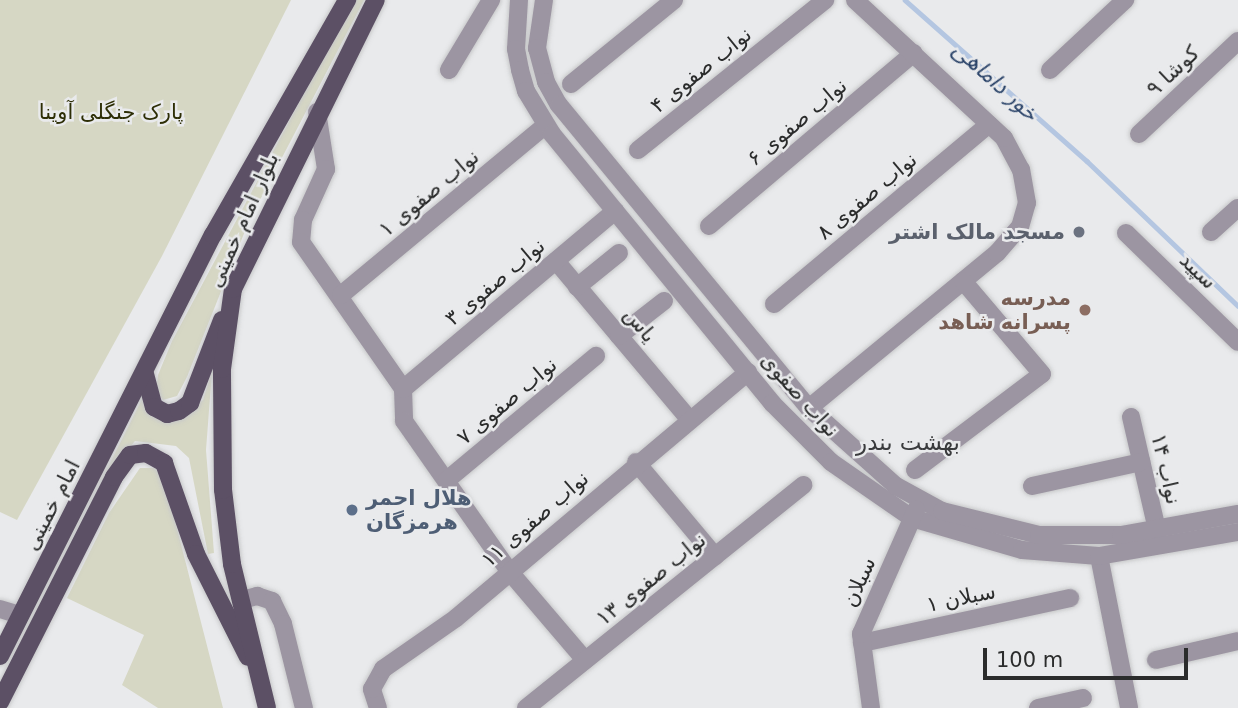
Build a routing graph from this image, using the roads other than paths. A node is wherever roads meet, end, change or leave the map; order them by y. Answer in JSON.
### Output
{"nodes":[{"id":1,"x":376,"y":0,"type":"edge"},
{"id":2,"x":491,"y":0,"type":"edge"},
{"id":3,"x":519,"y":0,"type":"edge"},
{"id":4,"x":544,"y":0,"type":"edge"},
{"id":5,"x":674,"y":0,"type":"edge"},
{"id":6,"x":825,"y":0,"type":"edge"},
{"id":7,"x":855,"y":0,"type":"edge"},
{"id":8,"x":1125,"y":0,"type":"edge"},
{"id":9,"x":343,"y":4,"type":"edge"},
{"id":10,"x":1106,"y":6,"type":"edge"},
{"id":11,"x":1238,"y":41,"type":"edge"},
{"id":12,"x":914,"y":53,"type":"junction"},
{"id":13,"x":449,"y":70,"type":"dead end"},
{"id":14,"x":1050,"y":70,"type":"dead end"},
{"id":15,"x":571,"y":84,"type":"dead end"},
{"id":16,"x":317,"y":112,"type":"junction"},
{"id":17,"x":989,"y":124,"type":"junction"},
{"id":18,"x":546,"y":125,"type":"junction"},
{"id":19,"x":1139,"y":134,"type":"dead end"},
{"id":20,"x":638,"y":149,"type":"dead end"},
{"id":21,"x":633,"y":195,"type":"junction"},
{"id":22,"x":1238,"y":208,"type":"edge"},
{"id":23,"x":615,"y":211,"type":"junction"},
{"id":24,"x":709,"y":226,"type":"dead end"},
{"id":25,"x":1211,"y":232,"type":"dead end"},
{"id":26,"x":1126,"y":233,"type":"dead end"},
{"id":27,"x":619,"y":253,"type":"dead end"},
{"id":28,"x":556,"y":261,"type":"junction"},
{"id":29,"x":963,"y":281,"type":"junction"},
{"id":30,"x":577,"y":287,"type":"junction"},
{"id":31,"x":233,"y":289,"type":"junction"},
{"id":32,"x":341,"y":295,"type":"junction"},
{"id":33,"x":664,"y":301,"type":"dead end"},
{"id":34,"x":774,"y":304,"type":"dead end"},
{"id":35,"x":619,"y":336,"type":"junction"},
{"id":36,"x":1238,"y":342,"type":"edge"},
{"id":37,"x":596,"y":356,"type":"dead end"},
{"id":38,"x":765,"y":357,"type":"junction"},
{"id":39,"x":748,"y":372,"type":"junction"},
{"id":40,"x":145,"y":374,"type":"junction"},
{"id":41,"x":403,"y":389,"type":"junction"},
{"id":42,"x":809,"y":408,"type":"junction"},
{"id":43,"x":1131,"y":417,"type":"dead end"},
{"id":44,"x":689,"y":419,"type":"junction"},
{"id":45,"x":636,"y":462,"type":"junction"},
{"id":46,"x":1141,"y":462,"type":"junction"},
{"id":47,"x":915,"y":470,"type":"dead end"},
{"id":48,"x":447,"y":480,"type":"junction"},
{"id":49,"x":803,"y":485,"type":"dead end"},
{"id":50,"x":1032,"y":486,"type":"dead end"},
{"id":51,"x":920,"y":501,"type":"junction"},
{"id":52,"x":1238,"y":514,"type":"edge"},
{"id":53,"x":912,"y":519,"type":"junction"},
{"id":54,"x":1157,"y":530,"type":"junction"},
{"id":55,"x":1238,"y":532,"type":"edge"},
{"id":56,"x":1178,"y":536,"type":"junction"},
{"id":57,"x":715,"y":556,"type":"junction"},
{"id":58,"x":1099,"y":556,"type":"junction"},
{"id":59,"x":509,"y":571,"type":"junction"},
{"id":60,"x":1070,"y":598,"type":"dead end"},
{"id":61,"x":242,"y":600,"type":"junction"},
{"id":62,"x":0,"y":609,"type":"edge"},
{"id":63,"x":20,"y":615,"type":"junction"},
{"id":64,"x":1238,"y":641,"type":"edge"},
{"id":65,"x":862,"y":643,"type":"junction"},
{"id":66,"x":0,"y":656,"type":"edge"},
{"id":67,"x":586,"y":660,"type":"junction"},
{"id":68,"x":1156,"y":660,"type":"dead end"},
{"id":69,"x":260,"y":682,"type":"junction"},
{"id":70,"x":1083,"y":698,"type":"dead end"},
{"id":71,"x":0,"y":702,"type":"edge"},
{"id":72,"x":267,"y":708,"type":"edge"},
{"id":73,"x":304,"y":708,"type":"edge"},
{"id":74,"x":378,"y":708,"type":"edge"},
{"id":75,"x":526,"y":708,"type":"edge"},
{"id":76,"x":871,"y":708,"type":"edge"},
{"id":77,"x":1038,"y":708,"type":"edge"},
{"id":78,"x":1129,"y":708,"type":"edge"}],
"edges":[{"from":1,"to":16,"type":"main road","name":"بلوار امام خمینی"},
{"from":2,"to":13,"type":"street"},
{"from":3,"to":18,"type":"street","name":"نواب صفوی"},
{"from":4,"to":21,"type":"street","name":"نواب صفوی"},
{"from":5,"to":15,"type":"street"},
{"from":6,"to":20,"type":"street","name":"نواب صفوی ۴"},
{"from":7,"to":12,"type":"street"},
{"from":8,"to":10,"type":"street"},
{"from":9,"to":40,"type":"main road","name":"بلوار امام خمینی"},
{"from":10,"to":14,"type":"street"},
{"from":11,"to":19,"type":"street","name":"کوشا ۹"},
{"from":12,"to":17,"type":"street"},
{"from":12,"to":24,"type":"street","name":"نواب صفوی ۶"},
{"from":16,"to":31,"type":"main road","name":"بلوار امام خمینی"},
{"from":16,"to":32,"type":"street"},
{"from":17,"to":29,"type":"street"},
{"from":17,"to":34,"type":"street","name":"نواب صفوی ۸"},
{"from":18,"to":23,"type":"street","name":"نواب صفوی"},
{"from":18,"to":32,"type":"street","name":"نواب صفوی ۱"},
{"from":21,"to":23,"type":"street","name":"نواب صفوی ۳"},
{"from":21,"to":38,"type":"street","name":"نواب صفوی"},
{"from":22,"to":25,"type":"street"},
{"from":23,"to":28,"type":"street","name":"نواب صفوی ۳"},
{"from":23,"to":39,"type":"street","name":"نواب صفوی"},
{"from":26,"to":36,"type":"street","name":"سپید"},
{"from":27,"to":30,"type":"street"},
{"from":28,"to":30,"type":"street","name":"یاس"},
{"from":28,"to":41,"type":"street","name":"نواب صفوی ۳"},
{"from":29,"to":42,"type":"street"},
{"from":29,"to":47,"type":"street"},
{"from":30,"to":35,"type":"street","name":"یاس"},
{"from":31,"to":40,"type":"main road"},
{"from":31,"to":61,"type":"main road","name":"بلوار امام خمینی"},
{"from":32,"to":41,"type":"street"},
{"from":33,"to":35,"type":"street"},
{"from":35,"to":44,"type":"street","name":"یاس"},
{"from":37,"to":48,"type":"street","name":"نواب صفوی ۷"},
{"from":38,"to":39,"type":"street","name":"نواب صفوی ۱۱"},
{"from":38,"to":42,"type":"street","name":"نواب صفوی"},
{"from":39,"to":44,"type":"street","name":"نواب صفوی ۱۱"},
{"from":39,"to":53,"type":"street","name":"نواب صفوی"},
{"from":40,"to":63,"type":"main road","name":"امام خمینی"},
{"from":41,"to":48,"type":"street"},
{"from":42,"to":51,"type":"street","name":"نواب صفوی"},
{"from":43,"to":46,"type":"street","name":"نواب ۱۴"},
{"from":44,"to":45,"type":"street","name":"نواب صفوی ۱۱"},
{"from":45,"to":57,"type":"street"},
{"from":45,"to":59,"type":"street","name":"نواب صفوی ۱۱"},
{"from":46,"to":50,"type":"street"},
{"from":46,"to":54,"type":"street","name":"نواب ۱۴"},
{"from":48,"to":59,"type":"street"},
{"from":49,"to":57,"type":"street","name":"نواب صفوی ۱۳"},
{"from":51,"to":53,"type":"street","name":"سبلان"},
{"from":51,"to":54,"type":"street","name":"نواب صفوی"},
{"from":52,"to":56,"type":"street","name":"نواب صفوی"},
{"from":53,"to":58,"type":"street","name":"نواب صفوی"},
{"from":53,"to":65,"type":"street","name":"سبلان"},
{"from":54,"to":56,"type":"street","name":"نواب صفوی"},
{"from":55,"to":56,"type":"street","name":"نواب صفوی"},
{"from":56,"to":58,"type":"street","name":"نواب صفوی"},
{"from":57,"to":67,"type":"street","name":"نواب صفوی ۱۳"},
{"from":58,"to":78,"type":"street"},
{"from":59,"to":67,"type":"street"},
{"from":59,"to":74,"type":"street","name":"نواب صفوی ۱۱"},
{"from":60,"to":65,"type":"street","name":"سبلان ۱"},
{"from":61,"to":69,"type":"main road","name":"بلوار امام خمینی"},
{"from":61,"to":73,"type":"street"},
{"from":62,"to":63,"type":"street"},
{"from":63,"to":66,"type":"main road","name":"امام خمینی"},
{"from":64,"to":68,"type":"street"},
{"from":65,"to":76,"type":"street","name":"سبلان"},
{"from":67,"to":75,"type":"street","name":"نواب صفوی ۱۳"},
{"from":69,"to":71,"type":"main road"},
{"from":69,"to":72,"type":"main road"},
{"from":70,"to":77,"type":"street"}]}
